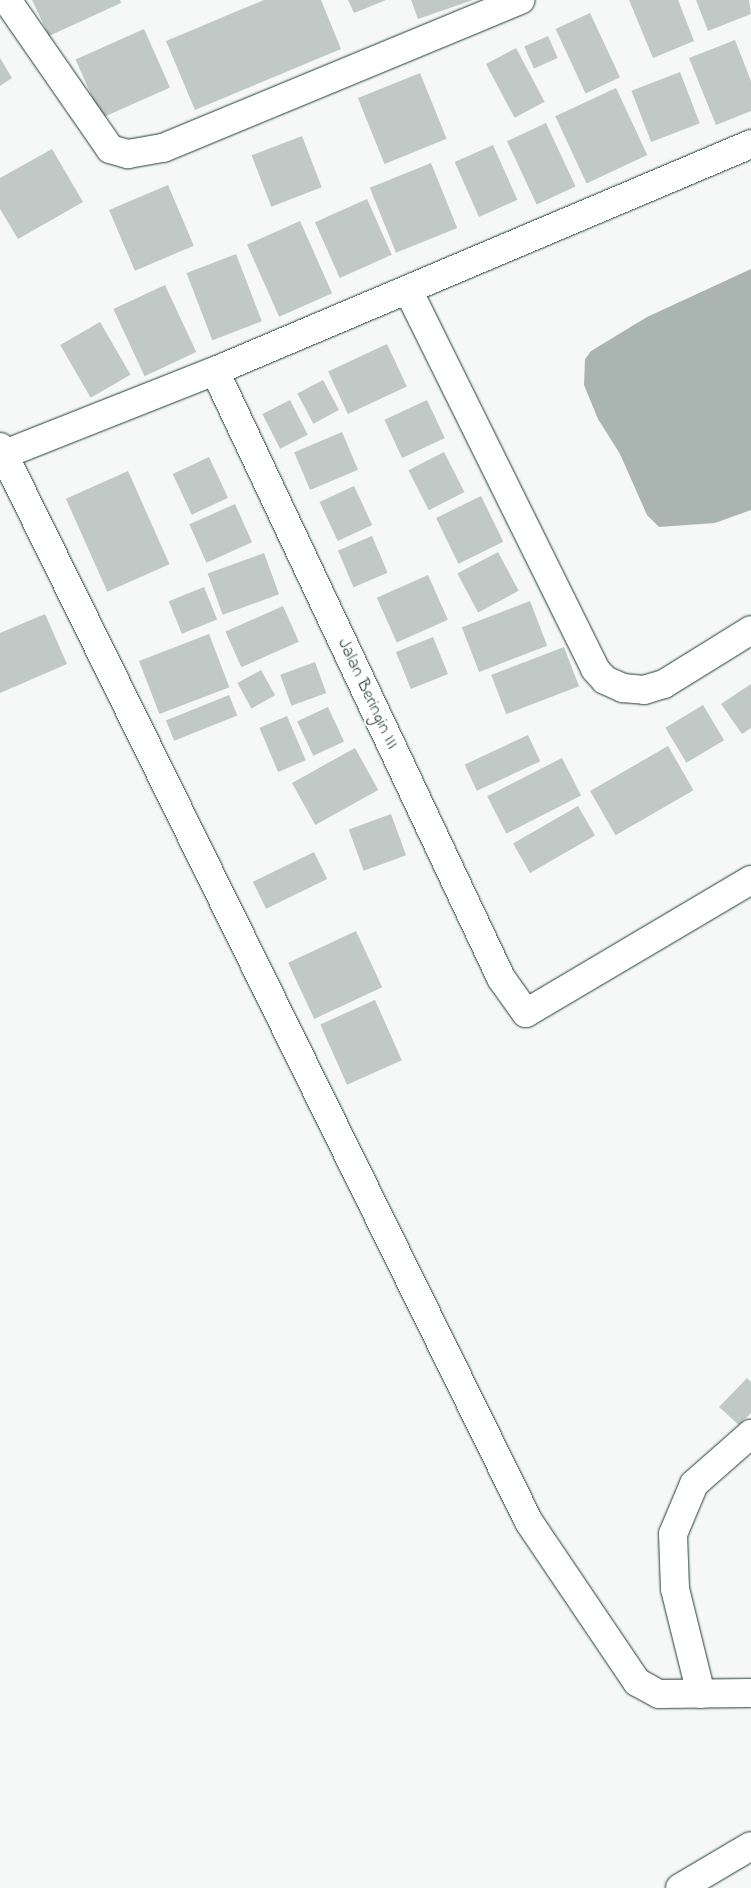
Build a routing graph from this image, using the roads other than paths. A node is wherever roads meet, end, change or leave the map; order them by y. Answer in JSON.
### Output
{"nodes":[{"id":1,"x":7,"y":0,"type":"edge"},
{"id":2,"x":521,"y":0,"type":"edge"},
{"id":3,"x":751,"y":144,"type":"edge"},
{"id":4,"x":408,"y":290,"type":"junction"},
{"id":5,"x":215,"y":371,"type":"junction"},
{"id":6,"x":1,"y":453,"type":"edge"},
{"id":7,"x":751,"y":630,"type":"edge"},
{"id":8,"x":751,"y":880,"type":"edge"},
{"id":9,"x":751,"y":1434,"type":"edge"},
{"id":10,"x":751,"y":1693,"type":"edge"},
{"id":11,"x":701,"y":1694,"type":"junction"},
{"id":12,"x":751,"y":1846,"type":"edge"},
{"id":13,"x":680,"y":1888,"type":"edge"}],
"edges":[{"from":1,"to":2,"type":"street"},
{"from":3,"to":4,"type":"street"},
{"from":4,"to":5,"type":"street"},
{"from":4,"to":7,"type":"street"},
{"from":5,"to":6,"type":"street"},
{"from":5,"to":8,"type":"street","name":"Jalan Beringin III"},
{"from":6,"to":11,"type":"street"},
{"from":9,"to":11,"type":"street"},
{"from":10,"to":11,"type":"street"},
{"from":12,"to":13,"type":"street"}]}
